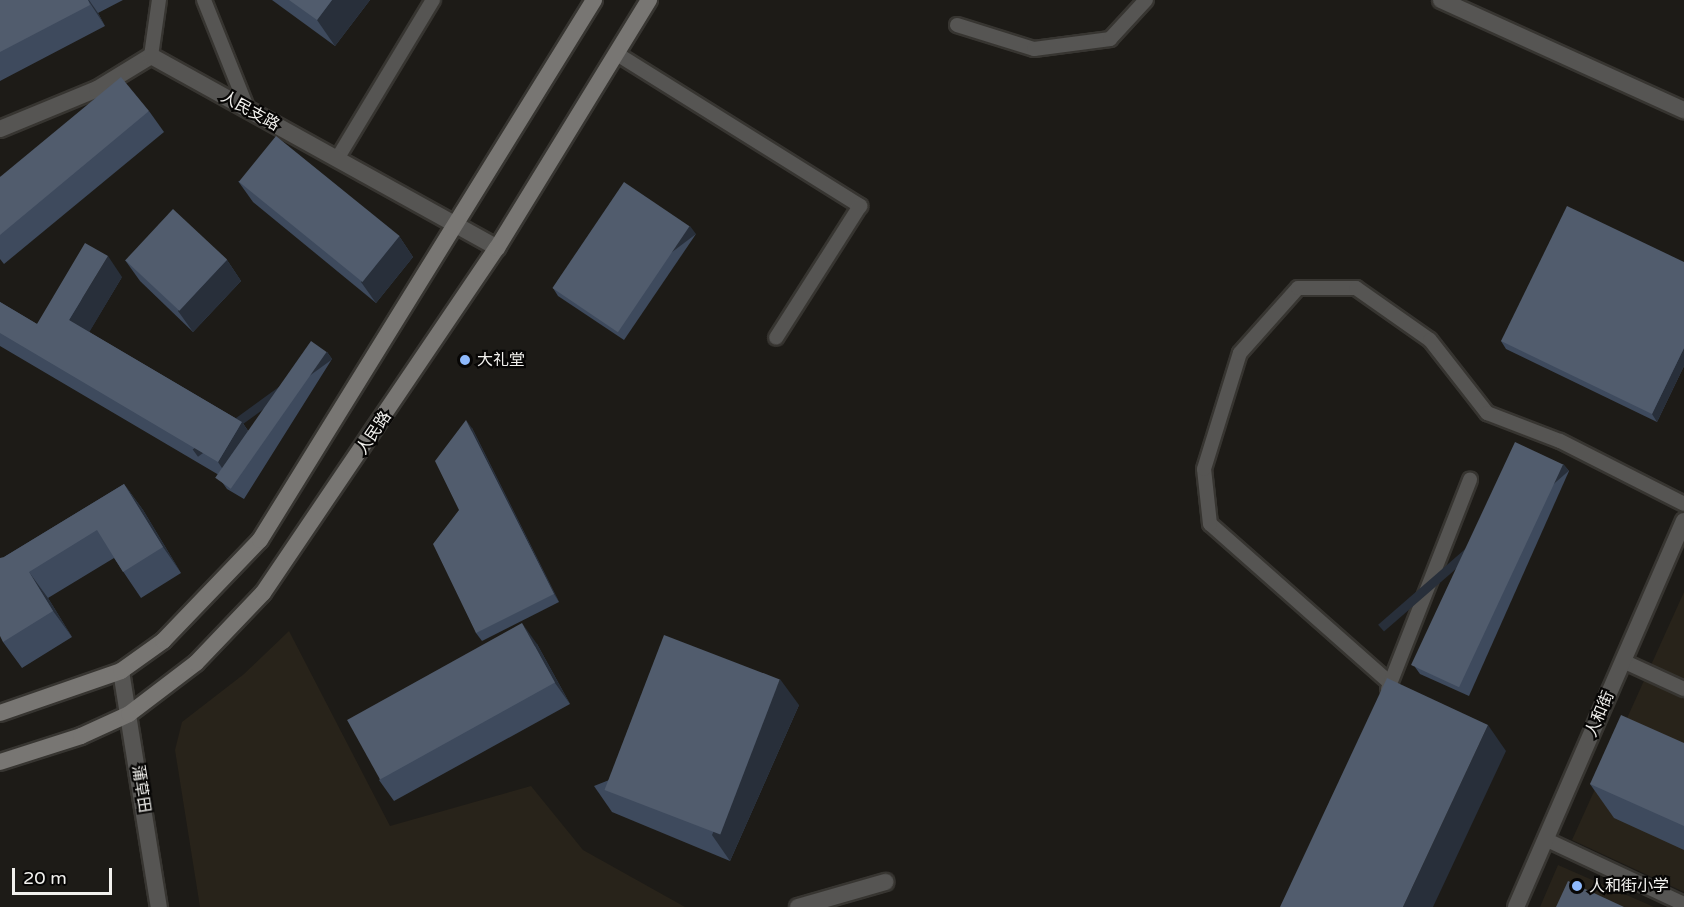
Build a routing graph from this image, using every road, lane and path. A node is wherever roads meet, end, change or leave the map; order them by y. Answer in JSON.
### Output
{"nodes":[{"id":1,"x":159,"y":0,"type":"edge"},
{"id":2,"x":204,"y":0,"type":"edge"},
{"id":3,"x":433,"y":0,"type":"edge"},
{"id":4,"x":594,"y":0,"type":"edge"},
{"id":5,"x":649,"y":0,"type":"edge"},
{"id":6,"x":1146,"y":0,"type":"edge"},
{"id":7,"x":1441,"y":0,"type":"edge"},
{"id":8,"x":957,"y":25,"type":"dead end"},
{"id":9,"x":616,"y":54,"type":"junction"},
{"id":10,"x":151,"y":56,"type":"junction"},
{"id":11,"x":248,"y":110,"type":"junction"},
{"id":12,"x":1684,"y":110,"type":"edge"},
{"id":13,"x":0,"y":129,"type":"edge"},
{"id":14,"x":337,"y":159,"type":"junction"},
{"id":15,"x":457,"y":224,"type":"junction"},
{"id":16,"x":497,"y":248,"type":"junction"},
{"id":17,"x":776,"y":338,"type":"dead end"},
{"id":18,"x":1470,"y":480,"type":"dead end"},
{"id":19,"x":1684,"y":504,"type":"edge"},
{"id":20,"x":1684,"y":521,"type":"edge"},
{"id":21,"x":1623,"y":661,"type":"junction"},
{"id":22,"x":121,"y":671,"type":"junction"},
{"id":23,"x":1390,"y":683,"type":"junction"},
{"id":24,"x":1684,"y":689,"type":"edge"},
{"id":25,"x":1380,"y":704,"type":"edge"},
{"id":26,"x":0,"y":713,"type":"edge"},
{"id":27,"x":129,"y":714,"type":"junction"},
{"id":28,"x":0,"y":762,"type":"edge"},
{"id":29,"x":1545,"y":839,"type":"junction"},
{"id":30,"x":885,"y":882,"type":"dead end"},
{"id":31,"x":1684,"y":904,"type":"edge"},
{"id":32,"x":159,"y":907,"type":"edge"},
{"id":33,"x":798,"y":907,"type":"edge"},
{"id":34,"x":1516,"y":907,"type":"edge"}],
"edges":[{"from":1,"to":10,"type":"lane"},
{"from":2,"to":11,"type":"lane"},
{"from":3,"to":14,"type":"lane"},
{"from":4,"to":15,"type":"main road"},
{"from":5,"to":9,"type":"main road","name":"人民路"},
{"from":6,"to":8,"type":"lane"},
{"from":7,"to":12,"type":"street"},
{"from":9,"to":16,"type":"main road","name":"人民路"},
{"from":9,"to":17,"type":"lane"},
{"from":10,"to":11,"type":"street","name":"人民支路"},
{"from":10,"to":13,"type":"street"},
{"from":11,"to":14,"type":"street","name":"人民支路"},
{"from":14,"to":15,"type":"street","name":"人民支路"},
{"from":15,"to":16,"type":"street","name":"人民支路"},
{"from":15,"to":22,"type":"main road"},
{"from":16,"to":27,"type":"main road","name":"人民路"},
{"from":18,"to":23,"type":"lane"},
{"from":19,"to":23,"type":"lane"},
{"from":20,"to":21,"type":"street","name":"人和街"},
{"from":21,"to":24,"type":"lane"},
{"from":21,"to":29,"type":"street","name":"人和街"},
{"from":22,"to":26,"type":"main road"},
{"from":22,"to":27,"type":"street","name":"蒲草田"},
{"from":23,"to":25,"type":"lane"},
{"from":27,"to":28,"type":"main road","name":"人民路"},
{"from":27,"to":32,"type":"street","name":"蒲草田"},
{"from":29,"to":31,"type":"lane"},
{"from":29,"to":34,"type":"street","name":"人和街"},
{"from":30,"to":33,"type":"street"}]}
